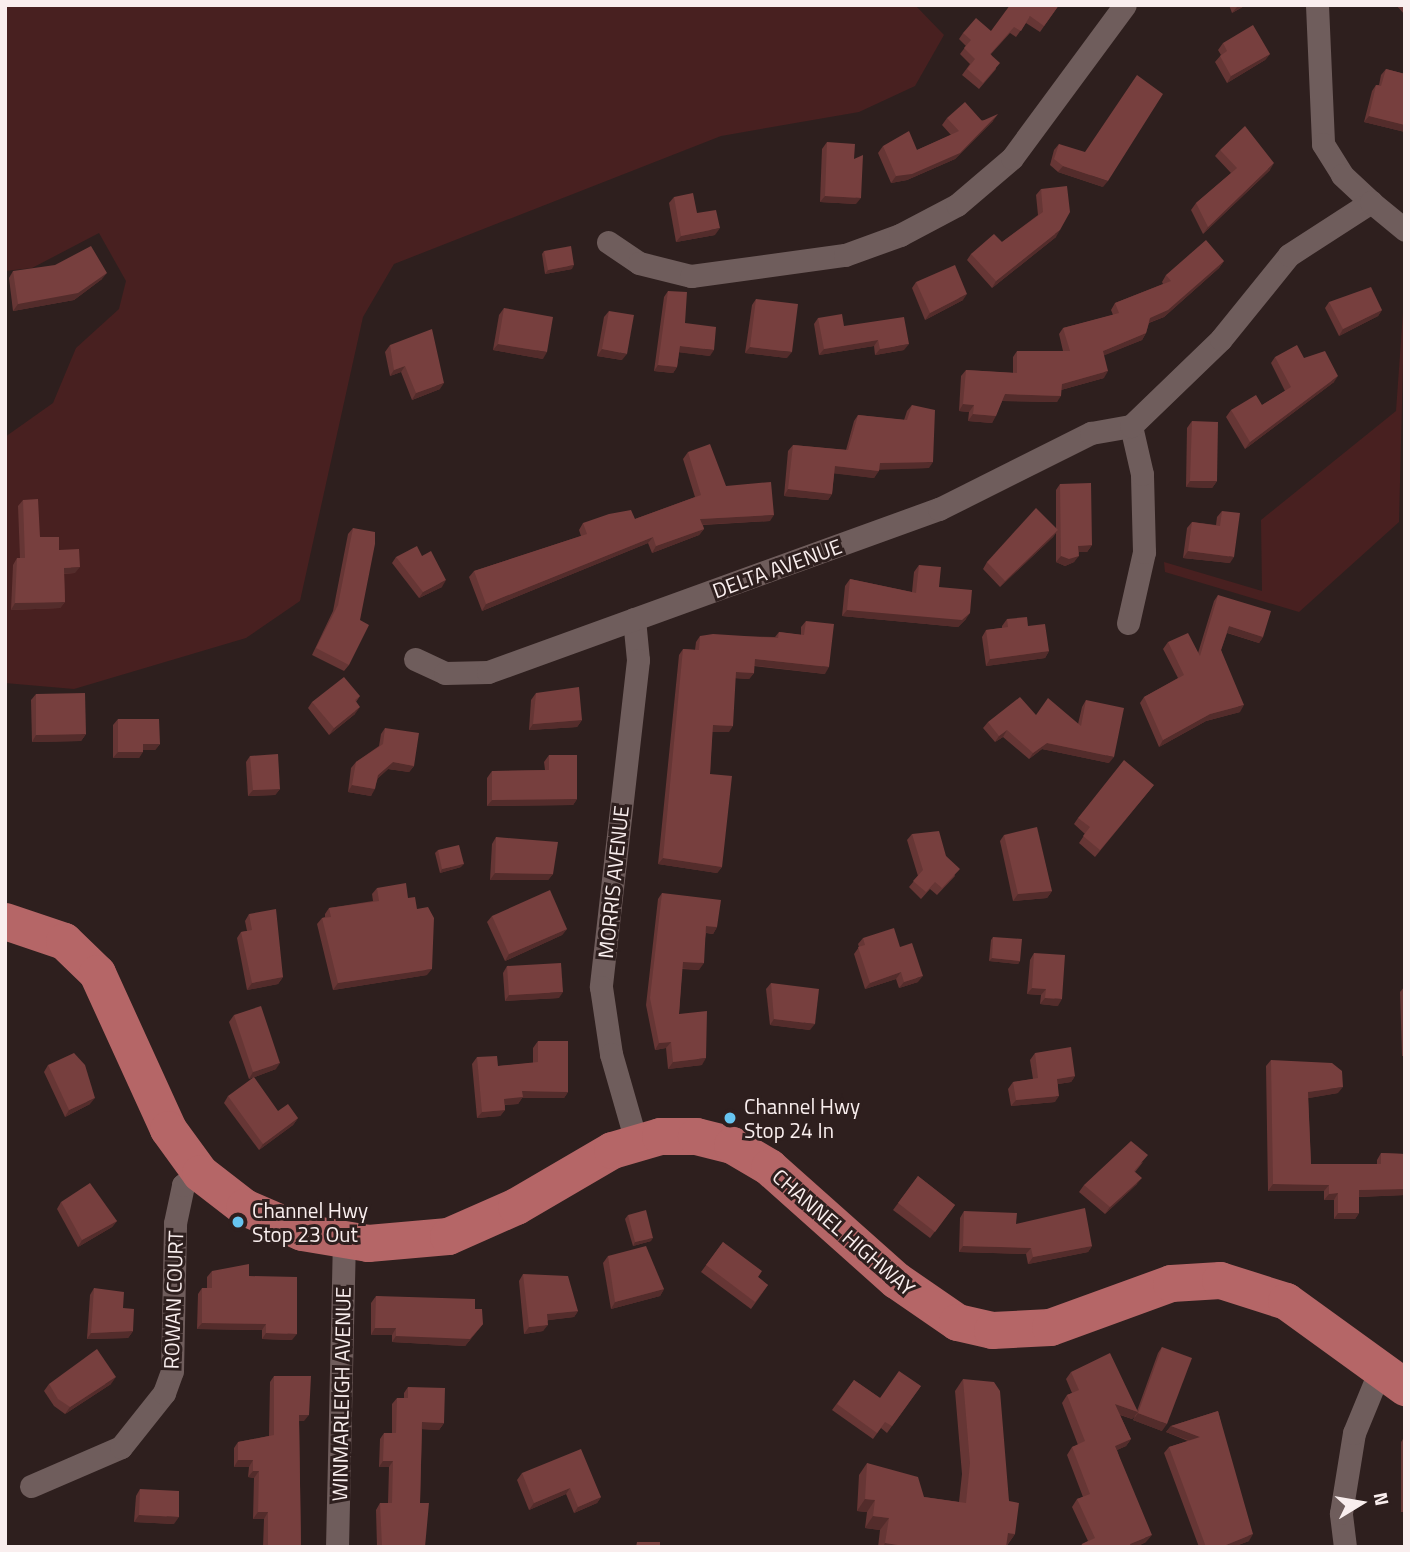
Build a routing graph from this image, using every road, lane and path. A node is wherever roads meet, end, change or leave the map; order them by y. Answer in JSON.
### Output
{"nodes":[{"id":1,"x":1125,"y":5,"type":"edge"},
{"id":2,"x":1317,"y":5,"type":"edge"},
{"id":3,"x":1371,"y":202,"type":"junction"},
{"id":4,"x":1405,"y":230,"type":"edge"},
{"id":5,"x":608,"y":242,"type":"dead end"},
{"id":6,"x":1131,"y":426,"type":"junction"},
{"id":7,"x":634,"y":619,"type":"junction"},
{"id":8,"x":1128,"y":623,"type":"dead end"},
{"id":9,"x":415,"y":659,"type":"dead end"},
{"id":10,"x":5,"y":921,"type":"edge"},
{"id":11,"x":636,"y":1141,"type":"junction"},
{"id":12,"x":200,"y":1173,"type":"junction"},
{"id":13,"x":344,"y":1241,"type":"junction"},
{"id":14,"x":1392,"y":1379,"type":"edge"},
{"id":15,"x":30,"y":1486,"type":"dead end"},
{"id":16,"x":337,"y":1547,"type":"edge"},
{"id":17,"x":1345,"y":1547,"type":"edge"}],
"edges":[{"from":1,"to":5,"type":"street"},
{"from":2,"to":3,"type":"street"},
{"from":3,"to":4,"type":"street"},
{"from":3,"to":6,"type":"street"},
{"from":6,"to":7,"type":"street","name":"DELTA AVENUE"},
{"from":6,"to":8,"type":"street"},
{"from":7,"to":9,"type":"street","name":"DELTA AVENUE"},
{"from":7,"to":11,"type":"street","name":"MORRIS AVENUE"},
{"from":10,"to":12,"type":"main road","name":"CHANNEL HIGHWAY"},
{"from":11,"to":13,"type":"main road","name":"CHANNEL HIGHWAY"},
{"from":11,"to":14,"type":"main road","name":"CHANNEL HIGHWAY"},
{"from":12,"to":13,"type":"main road","name":"CHANNEL HIGHWAY"},
{"from":12,"to":15,"type":"street","name":"ROWAN COURT"},
{"from":13,"to":16,"type":"street","name":"WINMARLEIGH AVENUE"},
{"from":14,"to":17,"type":"street"}]}
